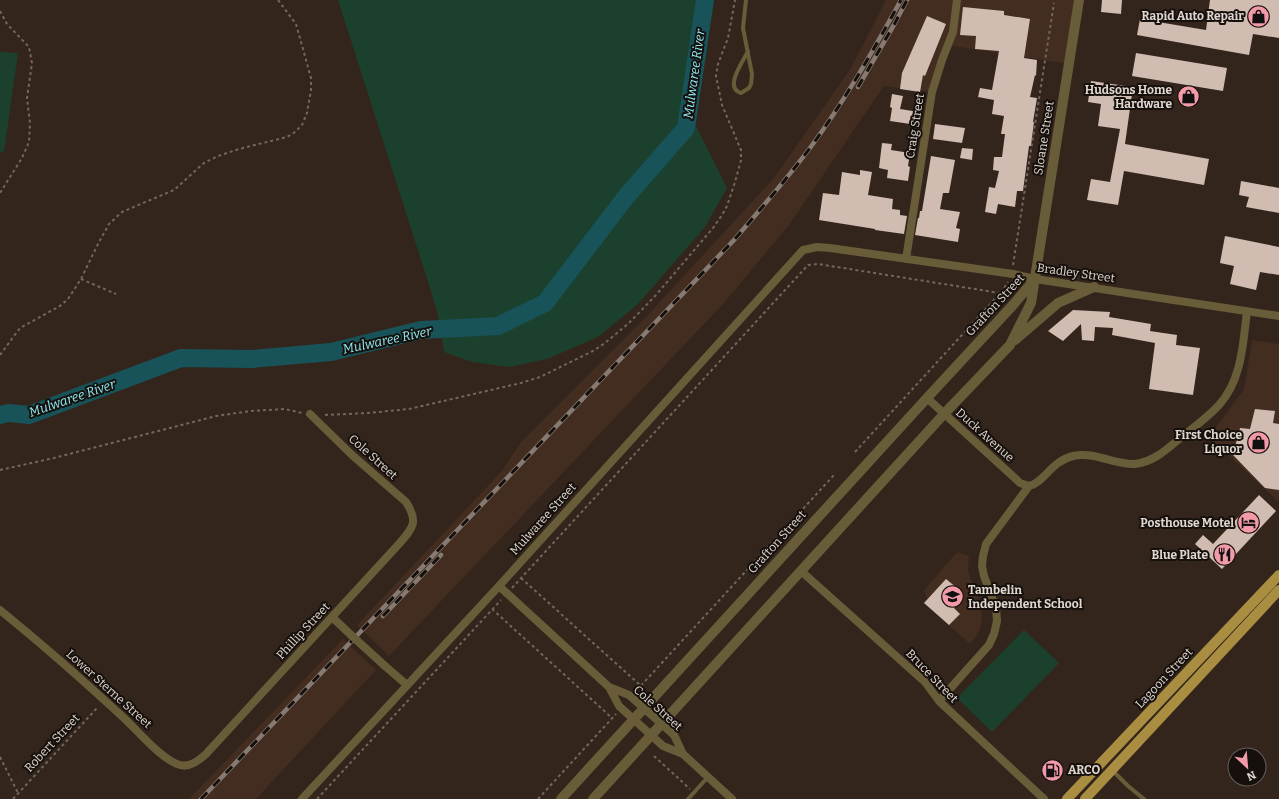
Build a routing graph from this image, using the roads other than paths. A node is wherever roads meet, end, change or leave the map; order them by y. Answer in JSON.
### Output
{"nodes":[{"id":1,"x":746,"y":0,"type":"edge"},
{"id":2,"x":956,"y":0,"type":"edge"},
{"id":3,"x":1077,"y":0,"type":"edge"},
{"id":4,"x":748,"y":50,"type":"junction"},
{"id":5,"x":799,"y":254,"type":"joint"},
{"id":6,"x":906,"y":259,"type":"junction"},
{"id":7,"x":1035,"y":279,"type":"junction"},
{"id":8,"x":1094,"y":287,"type":"junction"},
{"id":9,"x":1247,"y":311,"type":"junction"},
{"id":10,"x":1279,"y":316,"type":"edge"},
{"id":11,"x":1010,"y":345,"type":"junction"},
{"id":12,"x":927,"y":398,"type":"junction"},
{"id":13,"x":310,"y":414,"type":"road end"},
{"id":14,"x":944,"y":414,"type":"junction"},
{"id":15,"x":1029,"y":486,"type":"junction"},
{"id":16,"x":414,"y":522,"type":"joint"},
{"id":17,"x":801,"y":571,"type":"junction"},
{"id":18,"x":1279,"y":575,"type":"edge"},
{"id":19,"x":499,"y":586,"type":"junction"},
{"id":20,"x":1279,"y":590,"type":"edge"},
{"id":21,"x":0,"y":610,"type":"edge"},
{"id":22,"x":332,"y":617,"type":"junction"},
{"id":23,"x":407,"y":685,"type":"junction"},
{"id":24,"x":609,"y":687,"type":"junction"},
{"id":25,"x":939,"y":701,"type":"junction"},
{"id":26,"x":644,"y":708,"type":"junction"},
{"id":27,"x":634,"y":719,"type":"junction"},
{"id":28,"x":662,"y":724,"type":"junction"},
{"id":29,"x":651,"y":736,"type":"junction"},
{"id":30,"x":206,"y":754,"type":"joint"},
{"id":31,"x":683,"y":754,"type":"junction"},
{"id":32,"x":1112,"y":770,"type":"junction"},
{"id":33,"x":708,"y":777,"type":"junction"},
{"id":34,"x":302,"y":799,"type":"edge"},
{"id":35,"x":561,"y":799,"type":"edge"},
{"id":36,"x":593,"y":799,"type":"edge"},
{"id":37,"x":688,"y":799,"type":"edge"},
{"id":38,"x":732,"y":799,"type":"edge"},
{"id":39,"x":1044,"y":799,"type":"edge"},
{"id":40,"x":1068,"y":799,"type":"edge"},
{"id":41,"x":1085,"y":799,"type":"edge"},
{"id":42,"x":1144,"y":799,"type":"edge"}],
"edges":[{"from":1,"to":4,"type":"lane"},
{"from":2,"to":6,"type":"street","name":"Craig Street"},
{"from":3,"to":7,"type":"street","name":"Sloane Street"},
{"from":4,"to":4,"type":"lane"},
{"from":5,"to":6,"type":"street","name":"Bradley Street"},
{"from":5,"to":19,"type":"street","name":"Mulwaree Street"},
{"from":6,"to":7,"type":"street","name":"Bradley Street"},
{"from":7,"to":8,"type":"street","name":"Bradley Street"},
{"from":7,"to":11,"type":"street","name":"Grafton Street"},
{"from":7,"to":12,"type":"street","name":"Grafton Street"},
{"from":8,"to":9,"type":"street","name":"Bradley Street"},
{"from":8,"to":11,"type":"street"},
{"from":9,"to":10,"type":"street","name":"Bradley Street"},
{"from":9,"to":15,"type":"street"},
{"from":11,"to":14,"type":"street","name":"Grafton Street"},
{"from":12,"to":14,"type":"street","name":"Duck Avenue"},
{"from":12,"to":26,"type":"street","name":"Grafton Street"},
{"from":13,"to":16,"type":"street","name":"Cole Street"},
{"from":14,"to":15,"type":"street","name":"Duck Avenue"},
{"from":14,"to":17,"type":"street","name":"Grafton Street"},
{"from":15,"to":25,"type":"street"},
{"from":16,"to":22,"type":"street","name":"Phillip Street"},
{"from":17,"to":25,"type":"street","name":"Bruce Street"},
{"from":17,"to":28,"type":"street","name":"Grafton Street"},
{"from":18,"to":40,"type":"main road","name":"Lagoon Street"},
{"from":19,"to":23,"type":"street","name":"Mulwaree Street"},
{"from":19,"to":24,"type":"street","name":"Cole Street"},
{"from":20,"to":32,"type":"main road","name":"Lagoon Street"},
{"from":21,"to":30,"type":"street","name":"Lower Sterne Street"},
{"from":22,"to":23,"type":"street","bridge":true},
{"from":22,"to":30,"type":"street","name":"Phillip Street"},
{"from":23,"to":34,"type":"street","name":"Mulwaree Street"},
{"from":24,"to":26,"type":"street","name":"Cole Street"},
{"from":24,"to":27,"type":"street","name":"Cole Street"},
{"from":25,"to":39,"type":"street","name":"Bruce Street"},
{"from":26,"to":27,"type":"street","name":"Grafton Street"},
{"from":26,"to":28,"type":"street","name":"Cole Street"},
{"from":27,"to":29,"type":"street","name":"Cole Street"},
{"from":27,"to":35,"type":"street","name":"Grafton Street"},
{"from":28,"to":29,"type":"street","name":"Grafton Street"},
{"from":28,"to":31,"type":"street","name":"Cole Street"},
{"from":29,"to":31,"type":"street","name":"Cole Street"},
{"from":29,"to":36,"type":"street","name":"Grafton Street"},
{"from":31,"to":33,"type":"street","name":"Cole Street"},
{"from":32,"to":41,"type":"main road","name":"Lagoon Street"},
{"from":32,"to":42,"type":"lane"},
{"from":33,"to":37,"type":"lane"},
{"from":33,"to":38,"type":"street","name":"Cole Street"}]}
